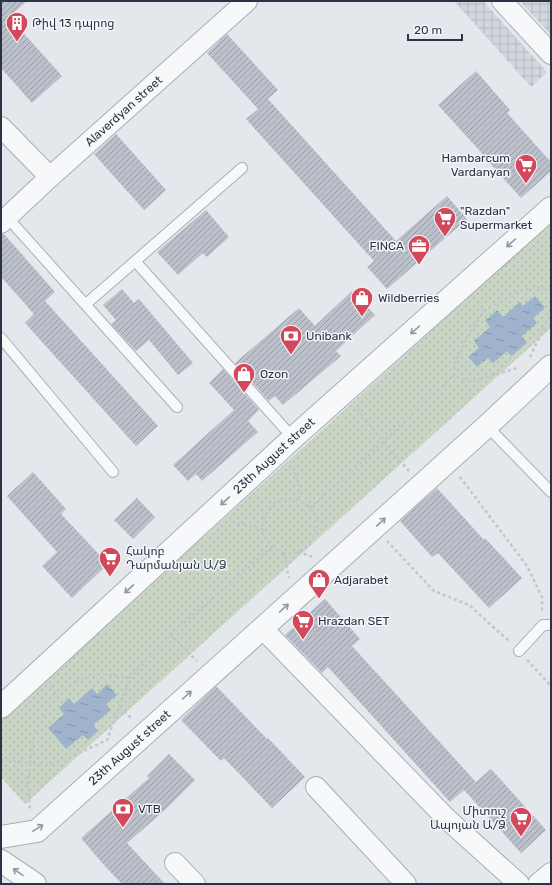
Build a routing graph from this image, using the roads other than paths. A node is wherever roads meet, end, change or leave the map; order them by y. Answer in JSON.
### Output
{"nodes":[{"id":1,"x":247,"y":1,"type":"edge"},
{"id":2,"x":502,"y":1,"type":"edge"},
{"id":3,"x":551,"y":54,"type":"edge"},
{"id":4,"x":1,"y":127,"type":"edge"},
{"id":5,"x":242,"y":168,"type":"dead end"},
{"id":6,"x":50,"y":177,"type":"junction"},
{"id":7,"x":551,"y":208,"type":"edge"},
{"id":8,"x":4,"y":220,"type":"edge"},
{"id":9,"x":135,"y":261,"type":"junction"},
{"id":10,"x":86,"y":304,"type":"junction"},
{"id":11,"x":1,"y":338,"type":"edge"},
{"id":12,"x":551,"y":366,"type":"edge"},
{"id":13,"x":177,"y":407,"type":"dead end"},
{"id":14,"x":487,"y":426,"type":"junction"},
{"id":15,"x":293,"y":438,"type":"junction"},
{"id":16,"x":113,"y":472,"type":"dead end"},
{"id":17,"x":551,"y":492,"type":"edge"},
{"id":18,"x":547,"y":625,"type":"edge"},
{"id":19,"x":262,"y":628,"type":"junction"},
{"id":20,"x":519,"y":651,"type":"road end"},
{"id":21,"x":1,"y":707,"type":"edge"},
{"id":22,"x":316,"y":787,"type":"dead end"},
{"id":23,"x":1,"y":837,"type":"edge"},
{"id":24,"x":1,"y":861,"type":"edge"},
{"id":25,"x":175,"y":863,"type":"dead end"},
{"id":26,"x":551,"y":873,"type":"edge"},
{"id":27,"x":35,"y":884,"type":"edge"},
{"id":28,"x":195,"y":884,"type":"edge"},
{"id":29,"x":406,"y":884,"type":"edge"},
{"id":30,"x":519,"y":884,"type":"edge"},
{"id":31,"x":538,"y":884,"type":"edge"}],
"edges":[{"from":1,"to":6,"type":"street","name":"Alaverdyan street"},
{"from":2,"to":3,"type":"street"},
{"from":4,"to":6,"type":"street"},
{"from":5,"to":9,"type":"lane"},
{"from":6,"to":8,"type":"street","name":"Alaverdyan street"},
{"from":7,"to":15,"type":"street","name":"23th August street","one_way":true},
{"from":8,"to":10,"type":"lane"},
{"from":9,"to":10,"type":"lane"},
{"from":9,"to":15,"type":"lane"},
{"from":10,"to":13,"type":"lane"},
{"from":11,"to":16,"type":"lane"},
{"from":12,"to":14,"type":"street","name":"23th August street"},
{"from":14,"to":17,"type":"lane"},
{"from":19,"to":14,"type":"street","name":"23th August street","one_way":true},
{"from":15,"to":21,"type":"street","name":"23th August street","one_way":true},
{"from":18,"to":20,"type":"lane"},
{"from":23,"to":19,"type":"street","name":"23th August street","one_way":true},
{"from":19,"to":30,"type":"street"},
{"from":22,"to":29,"type":"street"},
{"from":27,"to":24,"type":"street","one_way":true},
{"from":25,"to":28,"type":"street"},
{"from":26,"to":31,"type":"street"}]}
